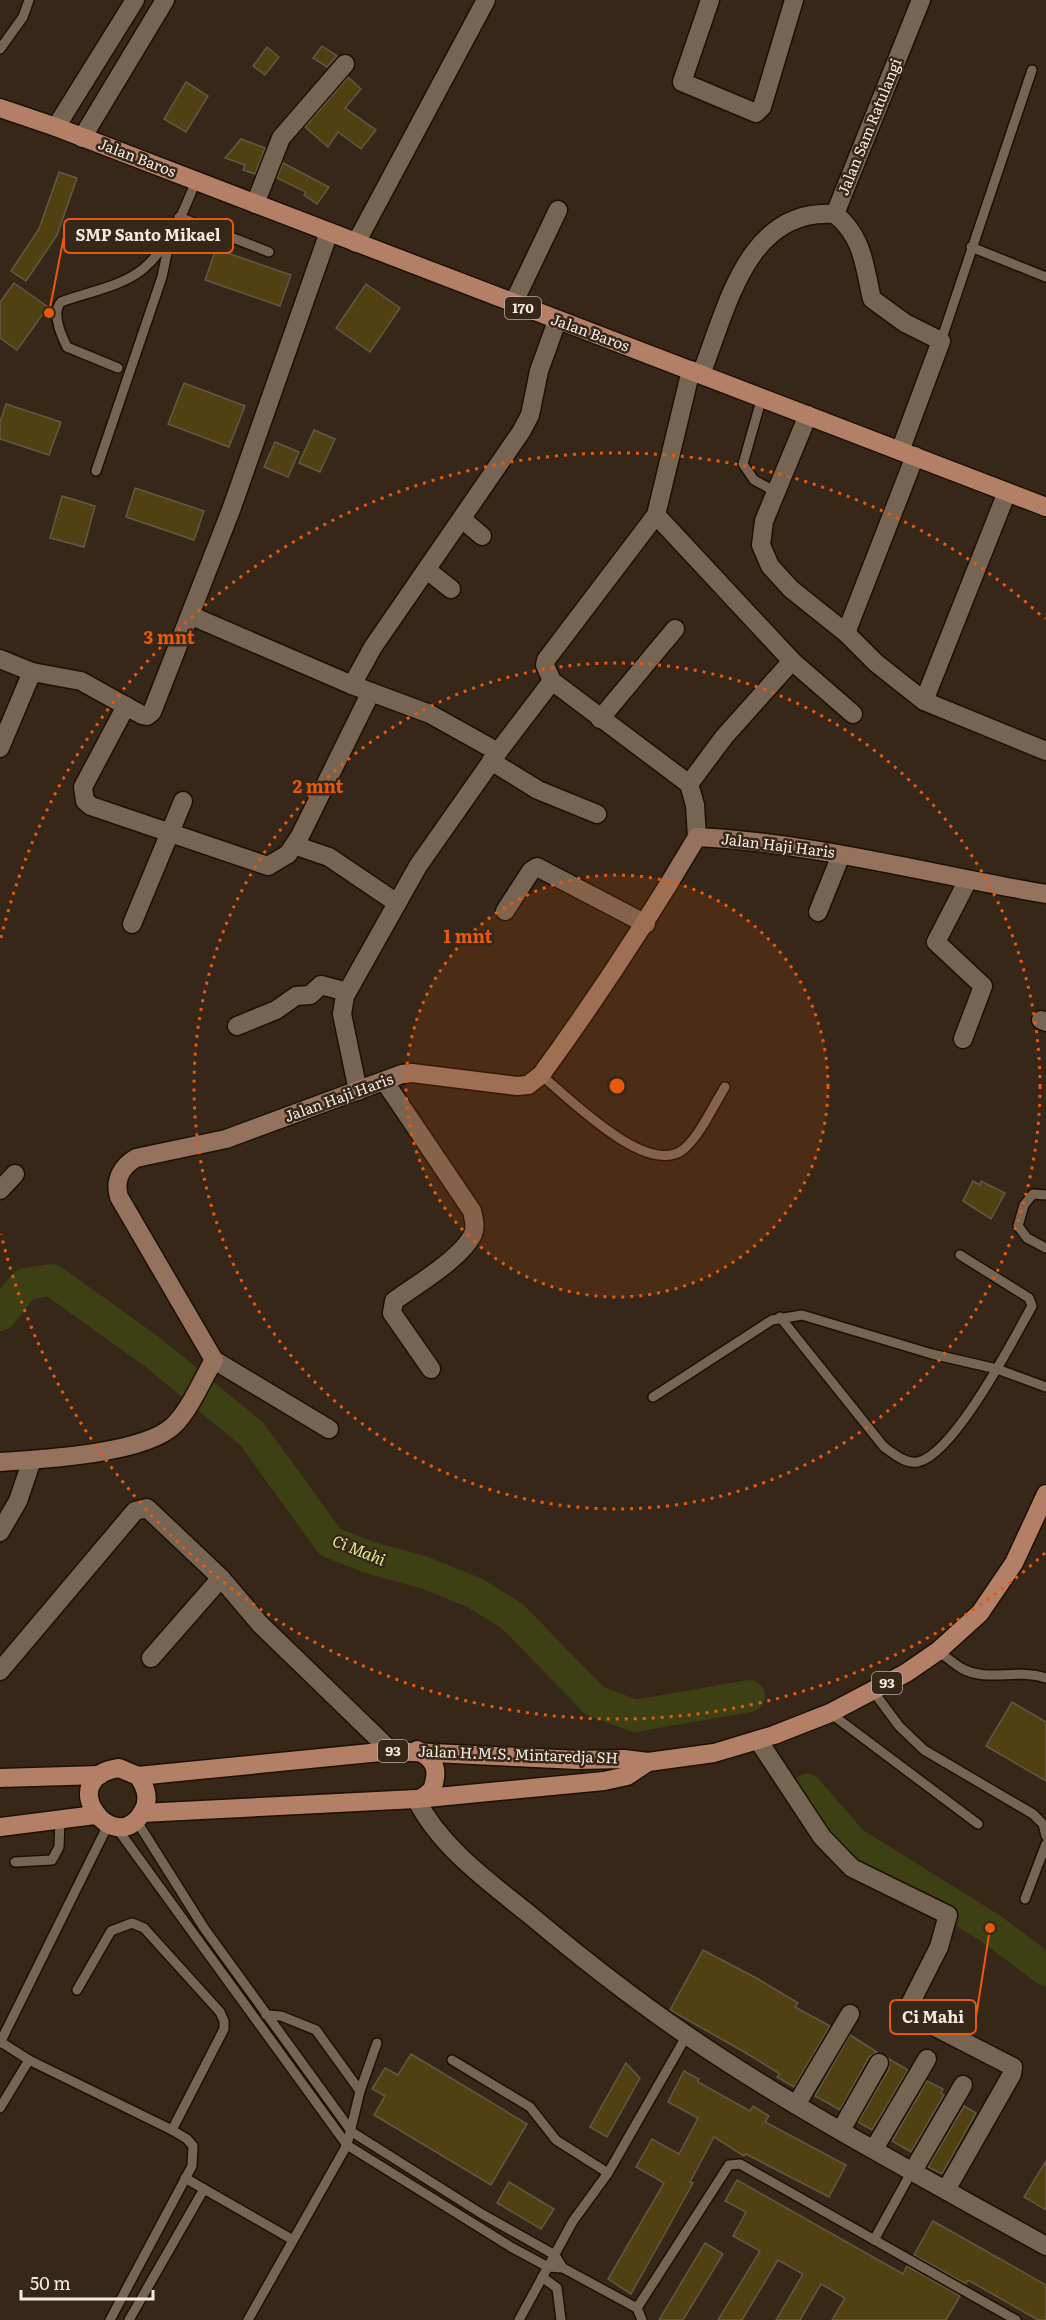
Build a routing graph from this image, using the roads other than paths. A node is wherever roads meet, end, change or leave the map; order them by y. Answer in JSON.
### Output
{"nodes":[{"id":1,"x":29,"y":0,"type":"edge"},
{"id":2,"x":135,"y":0,"type":"edge"},
{"id":3,"x":165,"y":0,"type":"edge"},
{"id":4,"x":486,"y":0,"type":"edge"},
{"id":5,"x":710,"y":0,"type":"edge"},
{"id":6,"x":793,"y":0,"type":"edge"},
{"id":7,"x":921,"y":0,"type":"edge"},
{"id":8,"x":0,"y":49,"type":"edge"},
{"id":9,"x":98,"y":61,"type":"junction"},
{"id":10,"x":345,"y":64,"type":"dead end"},
{"id":11,"x":1032,"y":70,"type":"dead end"},
{"id":12,"x":120,"y":75,"type":"junction"},
{"id":13,"x":1,"y":113,"type":"edge"},
{"id":14,"x":56,"y":128,"type":"junction"},
{"id":15,"x":82,"y":138,"type":"junction"},
{"id":16,"x":196,"y":181,"type":"junction"},
{"id":17,"x":255,"y":204,"type":"junction"},
{"id":18,"x":558,"y":210,"type":"dead end"},
{"id":19,"x":835,"y":214,"type":"junction"},
{"id":20,"x":179,"y":217,"type":"junction"},
{"id":21,"x":329,"y":232,"type":"junction"},
{"id":22,"x":171,"y":234,"type":"junction"},
{"id":23,"x":356,"y":243,"type":"junction"},
{"id":24,"x":971,"y":247,"type":"junction"},
{"id":25,"x":269,"y":252,"type":"dead end"},
{"id":26,"x":1046,"y":277,"type":"edge"},
{"id":27,"x":513,"y":304,"type":"junction"},
{"id":28,"x":557,"y":321,"type":"junction"},
{"id":29,"x":941,"y":341,"type":"junction"},
{"id":30,"x":118,"y":368,"type":"dead end"},
{"id":31,"x":696,"y":372,"type":"junction"},
{"id":32,"x":762,"y":397,"type":"junction"},
{"id":33,"x":808,"y":415,"type":"junction"},
{"id":34,"x":908,"y":454,"type":"junction"},
{"id":35,"x":96,"y":471,"type":"dead end"},
{"id":36,"x":776,"y":492,"type":"junction"},
{"id":37,"x":1007,"y":492,"type":"junction"},
{"id":38,"x":1046,"y":507,"type":"edge"},
{"id":39,"x":656,"y":515,"type":"junction"},
{"id":40,"x":462,"y":519,"type":"junction"},
{"id":41,"x":482,"y":536,"type":"dead end"},
{"id":42,"x":427,"y":570,"type":"junction"},
{"id":43,"x":451,"y":589,"type":"dead end"},
{"id":44,"x":192,"y":616,"type":"junction"},
{"id":45,"x":675,"y":630,"type":"dead end"},
{"id":46,"x":846,"y":633,"type":"junction"},
{"id":47,"x":0,"y":660,"type":"edge"},
{"id":48,"x":792,"y":661,"type":"junction"},
{"id":49,"x":32,"y":672,"type":"junction"},
{"id":50,"x":552,"y":681,"type":"junction"},
{"id":51,"x":352,"y":685,"type":"junction"},
{"id":52,"x":371,"y":692,"type":"junction"},
{"id":53,"x":924,"y":701,"type":"junction"},
{"id":54,"x":126,"y":706,"type":"junction"},
{"id":55,"x":853,"y":714,"type":"dead end"},
{"id":56,"x":600,"y":719,"type":"junction"},
{"id":57,"x":0,"y":748,"type":"edge"},
{"id":58,"x":1046,"y":751,"type":"edge"},
{"id":59,"x":494,"y":757,"type":"junction"},
{"id":60,"x":689,"y":784,"type":"junction"},
{"id":61,"x":183,"y":801,"type":"dead end"},
{"id":62,"x":597,"y":814,"type":"dead end"},
{"id":63,"x":170,"y":834,"type":"junction"},
{"id":64,"x":697,"y":837,"type":"junction"},
{"id":65,"x":294,"y":845,"type":"junction"},
{"id":66,"x":841,"y":855,"type":"junction"},
{"id":67,"x":968,"y":880,"type":"junction"},
{"id":68,"x":1046,"y":894,"type":"edge"},
{"id":69,"x":397,"y":903,"type":"junction"},
{"id":70,"x":505,"y":911,"type":"dead end"},
{"id":71,"x":818,"y":912,"type":"dead end"},
{"id":72,"x":132,"y":924,"type":"dead end"},
{"id":73,"x":646,"y":924,"type":"junction"},
{"id":74,"x":347,"y":992,"type":"junction"},
{"id":75,"x":237,"y":1026,"type":"dead end"},
{"id":76,"x":963,"y":1039,"type":"dead end"},
{"id":77,"x":541,"y":1075,"type":"junction"},
{"id":78,"x":385,"y":1082,"type":"junction"},
{"id":79,"x":725,"y":1087,"type":"dead end"},
{"id":80,"x":358,"y":1091,"type":"junction"},
{"id":81,"x":15,"y":1174,"type":"dead end"},
{"id":82,"x":0,"y":1190,"type":"edge"},
{"id":83,"x":1046,"y":1195,"type":"edge"},
{"id":84,"x":1046,"y":1248,"type":"edge"},
{"id":85,"x":960,"y":1255,"type":"dead end"},
{"id":86,"x":780,"y":1317,"type":"junction"},
{"id":87,"x":210,"y":1366,"type":"junction"},
{"id":88,"x":431,"y":1369,"type":"dead end"},
{"id":89,"x":997,"y":1369,"type":"junction"},
{"id":90,"x":1046,"y":1387,"type":"edge"},
{"id":91,"x":653,"y":1397,"type":"dead end"},
{"id":92,"x":329,"y":1429,"type":"dead end"},
{"id":93,"x":32,"y":1460,"type":"junction"},
{"id":94,"x":0,"y":1462,"type":"edge"},
{"id":95,"x":1046,"y":1494,"type":"edge"},
{"id":96,"x":1041,"y":1524,"type":"edge"},
{"id":97,"x":0,"y":1533,"type":"edge"},
{"id":98,"x":221,"y":1578,"type":"junction"},
{"id":99,"x":938,"y":1651,"type":"junction"},
{"id":100,"x":151,"y":1658,"type":"dead end"},
{"id":101,"x":0,"y":1671,"type":"edge"},
{"id":102,"x":1046,"y":1678,"type":"edge"},
{"id":103,"x":873,"y":1691,"type":"junction"},
{"id":104,"x":830,"y":1713,"type":"junction"},
{"id":105,"x":758,"y":1740,"type":"junction"},
{"id":106,"x":417,"y":1750,"type":"junction"},
{"id":107,"x":391,"y":1751,"type":"junction"},
{"id":108,"x":648,"y":1762,"type":"junction"},
{"id":109,"x":100,"y":1775,"type":"junction"},
{"id":110,"x":138,"y":1776,"type":"junction"},
{"id":111,"x":0,"y":1778,"type":"edge"},
{"id":112,"x":419,"y":1798,"type":"junction"},
{"id":113,"x":139,"y":1817,"type":"junction"},
{"id":114,"x":60,"y":1820,"type":"junction"},
{"id":115,"x":106,"y":1822,"type":"junction"},
{"id":116,"x":978,"y":1824,"type":"dead end"},
{"id":117,"x":0,"y":1827,"type":"edge"},
{"id":118,"x":1046,"y":1836,"type":"edge"},
{"id":119,"x":1046,"y":1844,"type":"edge"},
{"id":120,"x":15,"y":1862,"type":"dead end"},
{"id":121,"x":1025,"y":1899,"type":"dead end"},
{"id":122,"x":77,"y":1990,"type":"dead end"},
{"id":123,"x":245,"y":1996,"type":"junction"},
{"id":124,"x":849,"y":2014,"type":"dead end"},
{"id":125,"x":266,"y":2015,"type":"junction"},
{"id":126,"x":687,"y":2035,"type":"junction"},
{"id":127,"x":0,"y":2043,"type":"edge"},
{"id":128,"x":377,"y":2043,"type":"dead end"},
{"id":129,"x":927,"y":2059,"type":"dead end"},
{"id":130,"x":29,"y":2060,"type":"junction"},
{"id":131,"x":452,"y":2060,"type":"dead end"},
{"id":132,"x":879,"y":2063,"type":"dead end"},
{"id":133,"x":963,"y":2085,"type":"dead end"},
{"id":134,"x":360,"y":2091,"type":"junction"},
{"id":135,"x":796,"y":2105,"type":"junction"},
{"id":136,"x":0,"y":2108,"type":"edge"},
{"id":137,"x":172,"y":2130,"type":"junction"},
{"id":138,"x":841,"y":2130,"type":"junction"},
{"id":139,"x":352,"y":2132,"type":"junction"},
{"id":140,"x":347,"y":2145,"type":"junction"},
{"id":141,"x":874,"y":2149,"type":"junction"},
{"id":142,"x":912,"y":2171,"type":"junction"},
{"id":143,"x":608,"y":2173,"type":"junction"},
{"id":144,"x":185,"y":2178,"type":"junction"},
{"id":145,"x":204,"y":2189,"type":"junction"},
{"id":146,"x":946,"y":2190,"type":"junction"},
{"id":147,"x":293,"y":2240,"type":"junction"},
{"id":148,"x":874,"y":2240,"type":"junction"},
{"id":149,"x":1046,"y":2246,"type":"edge"},
{"id":150,"x":555,"y":2255,"type":"junction"},
{"id":151,"x":548,"y":2267,"type":"junction"},
{"id":152,"x":563,"y":2268,"type":"junction"},
{"id":153,"x":542,"y":2277,"type":"junction"},
{"id":154,"x":129,"y":2281,"type":"junction"},
{"id":155,"x":146,"y":2291,"type":"junction"},
{"id":156,"x":637,"y":2308,"type":"junction"},
{"id":157,"x":110,"y":2320,"type":"edge"},
{"id":158,"x":129,"y":2320,"type":"edge"},
{"id":159,"x":248,"y":2320,"type":"edge"},
{"id":160,"x":519,"y":2320,"type":"edge"},
{"id":161,"x":561,"y":2320,"type":"edge"},
{"id":162,"x":642,"y":2320,"type":"edge"},
{"id":163,"x":1016,"y":2320,"type":"edge"}],
"edges":[{"from":1,"to":8,"type":"lane"},
{"from":2,"to":9,"type":"street"},
{"from":3,"to":12,"type":"street"},
{"from":4,"to":23,"type":"street"},
{"from":5,"to":6,"type":"street"},
{"from":7,"to":19,"type":"street","name":"Jalan Sam Ratulangi"},
{"from":9,"to":12,"type":"street"},
{"from":9,"to":14,"type":"street"},
{"from":10,"to":17,"type":"street"},
{"from":11,"to":24,"type":"lane"},
{"from":12,"to":15,"type":"street"},
{"from":13,"to":14,"type":"main road","name":"Jalan Baros","number":"170"},
{"from":14,"to":15,"type":"main road","name":"Jalan Baros","number":"170"},
{"from":15,"to":16,"type":"main road","name":"Jalan Baros","number":"170"},
{"from":16,"to":17,"type":"main road","name":"Jalan Baros","number":"170"},
{"from":16,"to":20,"type":"lane"},
{"from":17,"to":21,"type":"main road","name":"Jalan Baros","number":"170"},
{"from":18,"to":27,"type":"street"},
{"from":19,"to":29,"type":"street","name":"Jalan Sam Ratulangi"},
{"from":19,"to":31,"type":"street"},
{"from":20,"to":22,"type":"lane"},
{"from":20,"to":25,"type":"lane"},
{"from":21,"to":23,"type":"main road","name":"Jalan Baros","number":"170"},
{"from":21,"to":44,"type":"street"},
{"from":22,"to":30,"type":"lane"},
{"from":22,"to":35,"type":"lane"},
{"from":23,"to":27,"type":"main road","name":"Jalan Baros","number":"170"},
{"from":24,"to":26,"type":"lane"},
{"from":24,"to":29,"type":"lane"},
{"from":27,"to":28,"type":"main road","name":"Jalan Baros","number":"170"},
{"from":28,"to":31,"type":"main road","name":"Jalan Baros","number":"170"},
{"from":28,"to":40,"type":"street"},
{"from":29,"to":34,"type":"street"},
{"from":31,"to":32,"type":"main road","name":"Jalan Baros","number":"170"},
{"from":31,"to":39,"type":"street"},
{"from":32,"to":33,"type":"main road","name":"Jalan Baros","number":"170"},
{"from":32,"to":36,"type":"lane"},
{"from":33,"to":34,"type":"main road","name":"Jalan Baros","number":"170"},
{"from":33,"to":36,"type":"street"},
{"from":34,"to":37,"type":"main road","name":"Jalan Baros","number":"170"},
{"from":34,"to":46,"type":"street"},
{"from":36,"to":46,"type":"street"},
{"from":37,"to":38,"type":"main road","name":"Jalan Baros","number":"170"},
{"from":37,"to":53,"type":"street"},
{"from":39,"to":48,"type":"street"},
{"from":39,"to":50,"type":"street"},
{"from":40,"to":41,"type":"street"},
{"from":40,"to":42,"type":"street"},
{"from":42,"to":43,"type":"street"},
{"from":42,"to":51,"type":"street"},
{"from":44,"to":51,"type":"street"},
{"from":44,"to":54,"type":"street"},
{"from":45,"to":56,"type":"street"},
{"from":46,"to":53,"type":"street"},
{"from":47,"to":49,"type":"street"},
{"from":48,"to":55,"type":"street"},
{"from":48,"to":60,"type":"street"},
{"from":49,"to":54,"type":"street"},
{"from":49,"to":57,"type":"street"},
{"from":50,"to":56,"type":"street"},
{"from":50,"to":59,"type":"street"},
{"from":51,"to":52,"type":"street"},
{"from":52,"to":59,"type":"street"},
{"from":52,"to":65,"type":"street"},
{"from":53,"to":58,"type":"street"},
{"from":54,"to":63,"type":"street"},
{"from":56,"to":60,"type":"street"},
{"from":59,"to":62,"type":"street"},
{"from":59,"to":69,"type":"street"},
{"from":60,"to":64,"type":"street"},
{"from":61,"to":63,"type":"street"},
{"from":63,"to":65,"type":"street"},
{"from":63,"to":72,"type":"street"},
{"from":64,"to":66,"type":"street","name":"Jalan Haji Haris"},
{"from":64,"to":73,"type":"street"},
{"from":65,"to":69,"type":"street"},
{"from":66,"to":67,"type":"street","name":"Jalan Haji Haris"},
{"from":66,"to":71,"type":"street"},
{"from":67,"to":68,"type":"street","name":"Jalan Haji Haris"},
{"from":67,"to":76,"type":"street"},
{"from":69,"to":74,"type":"street"},
{"from":70,"to":73,"type":"street"},
{"from":73,"to":77,"type":"street"},
{"from":74,"to":75,"type":"street"},
{"from":74,"to":80,"type":"street"},
{"from":77,"to":78,"type":"street","name":"Jalan Haji Haris"},
{"from":77,"to":79,"type":"lane"},
{"from":78,"to":80,"type":"street","name":"Jalan Haji Haris"},
{"from":78,"to":88,"type":"street"},
{"from":80,"to":87,"type":"street","name":"Jalan Haji Haris"},
{"from":81,"to":82,"type":"street"},
{"from":83,"to":84,"type":"lane"},
{"from":85,"to":89,"type":"lane"},
{"from":86,"to":89,"type":"lane"},
{"from":86,"to":89,"type":"lane"},
{"from":86,"to":91,"type":"lane"},
{"from":87,"to":92,"type":"street"},
{"from":87,"to":93,"type":"street"},
{"from":89,"to":90,"type":"lane"},
{"from":93,"to":94,"type":"street"},
{"from":93,"to":97,"type":"street"},
{"from":95,"to":96,"type":"main road","name":"Jalan H.M.S. Mintaredja SH","number":"93"},
{"from":96,"to":99,"type":"main road","name":"Jalan H.M.S. Mintaredja SH","number":"93"},
{"from":98,"to":100,"type":"street"},
{"from":98,"to":101,"type":"street"},
{"from":98,"to":107,"type":"street"},
{"from":99,"to":102,"type":"lane"},
{"from":99,"to":103,"type":"main road","name":"Jalan H.M.S. Mintaredja SH","number":"93"},
{"from":103,"to":104,"type":"main road","name":"Jalan H.M.S. Mintaredja SH","number":"93"},
{"from":103,"to":118,"type":"lane"},
{"from":104,"to":105,"type":"main road","name":"Jalan H.M.S. Mintaredja SH","number":"93"},
{"from":104,"to":116,"type":"lane"},
{"from":105,"to":108,"type":"main road","name":"Jalan H.M.S. Mintaredja SH","number":"93"},
{"from":105,"to":146,"type":"street"},
{"from":106,"to":107,"type":"main road","name":"Jalan H.M.S. Mintaredja SH","number":"93"},
{"from":106,"to":108,"type":"main road","name":"Jalan H.M.S. Mintaredja SH","number":"93"},
{"from":106,"to":112,"type":"main road"},
{"from":107,"to":110,"type":"main road","name":"Jalan H.M.S. Mintaredja SH","number":"93"},
{"from":108,"to":112,"type":"main road","name":"Jalan H.M.S. Mintaredja SH","number":"93"},
{"from":109,"to":110,"type":"main road","name":"Jalan H.M.S. Mintaredja SH","number":"93"},
{"from":109,"to":111,"type":"main road","name":"Jalan H.M.S. Mintaredja SH","number":"93"},
{"from":109,"to":115,"type":"main road"},
{"from":110,"to":113,"type":"main road"},
{"from":112,"to":113,"type":"main road","name":"Jalan H.M.S. Mintaredja SH","number":"93"},
{"from":112,"to":126,"type":"street"},
{"from":113,"to":115,"type":"main road","name":"Jalan H.M.S. Mintaredja SH","number":"93"},
{"from":113,"to":123,"type":"lane"},
{"from":114,"to":115,"type":"main road","name":"Jalan H.M.S. Mintaredja SH","number":"93"},
{"from":114,"to":117,"type":"main road","name":"Jalan H.M.S. Mintaredja SH","number":"93"},
{"from":114,"to":120,"type":"lane"},
{"from":115,"to":123,"type":"lane"},
{"from":115,"to":127,"type":"lane"},
{"from":119,"to":121,"type":"lane"},
{"from":122,"to":137,"type":"lane"},
{"from":123,"to":125,"type":"lane"},
{"from":123,"to":140,"type":"lane"},
{"from":124,"to":135,"type":"street"},
{"from":125,"to":134,"type":"lane"},
{"from":125,"to":139,"type":"lane"},
{"from":126,"to":135,"type":"street"},
{"from":126,"to":143,"type":"lane"},
{"from":127,"to":130,"type":"lane"},
{"from":128,"to":134,"type":"lane"},
{"from":129,"to":141,"type":"street"},
{"from":130,"to":136,"type":"lane"},
{"from":130,"to":137,"type":"lane"},
{"from":131,"to":143,"type":"lane"},
{"from":132,"to":138,"type":"street"},
{"from":133,"to":142,"type":"street"},
{"from":134,"to":139,"type":"lane"},
{"from":135,"to":138,"type":"street"},
{"from":137,"to":144,"type":"lane"},
{"from":138,"to":141,"type":"street"},
{"from":139,"to":140,"type":"lane"},
{"from":139,"to":150,"type":"lane"},
{"from":140,"to":147,"type":"lane"},
{"from":140,"to":151,"type":"lane"},
{"from":141,"to":142,"type":"street"},
{"from":142,"to":146,"type":"street"},
{"from":142,"to":148,"type":"lane"},
{"from":143,"to":150,"type":"lane"},
{"from":144,"to":145,"type":"lane"},
{"from":144,"to":154,"type":"lane"},
{"from":145,"to":147,"type":"lane"},
{"from":145,"to":155,"type":"lane"},
{"from":146,"to":149,"type":"street"},
{"from":147,"to":159,"type":"lane"},
{"from":148,"to":156,"type":"lane"},
{"from":148,"to":163,"type":"lane"},
{"from":150,"to":151,"type":"lane"},
{"from":150,"to":152,"type":"lane"},
{"from":151,"to":152,"type":"lane"},
{"from":151,"to":153,"type":"lane"},
{"from":152,"to":156,"type":"lane"},
{"from":153,"to":160,"type":"lane"},
{"from":153,"to":161,"type":"lane"},
{"from":154,"to":155,"type":"lane"},
{"from":154,"to":157,"type":"lane"},
{"from":155,"to":158,"type":"lane"},
{"from":156,"to":162,"type":"lane"}]}
